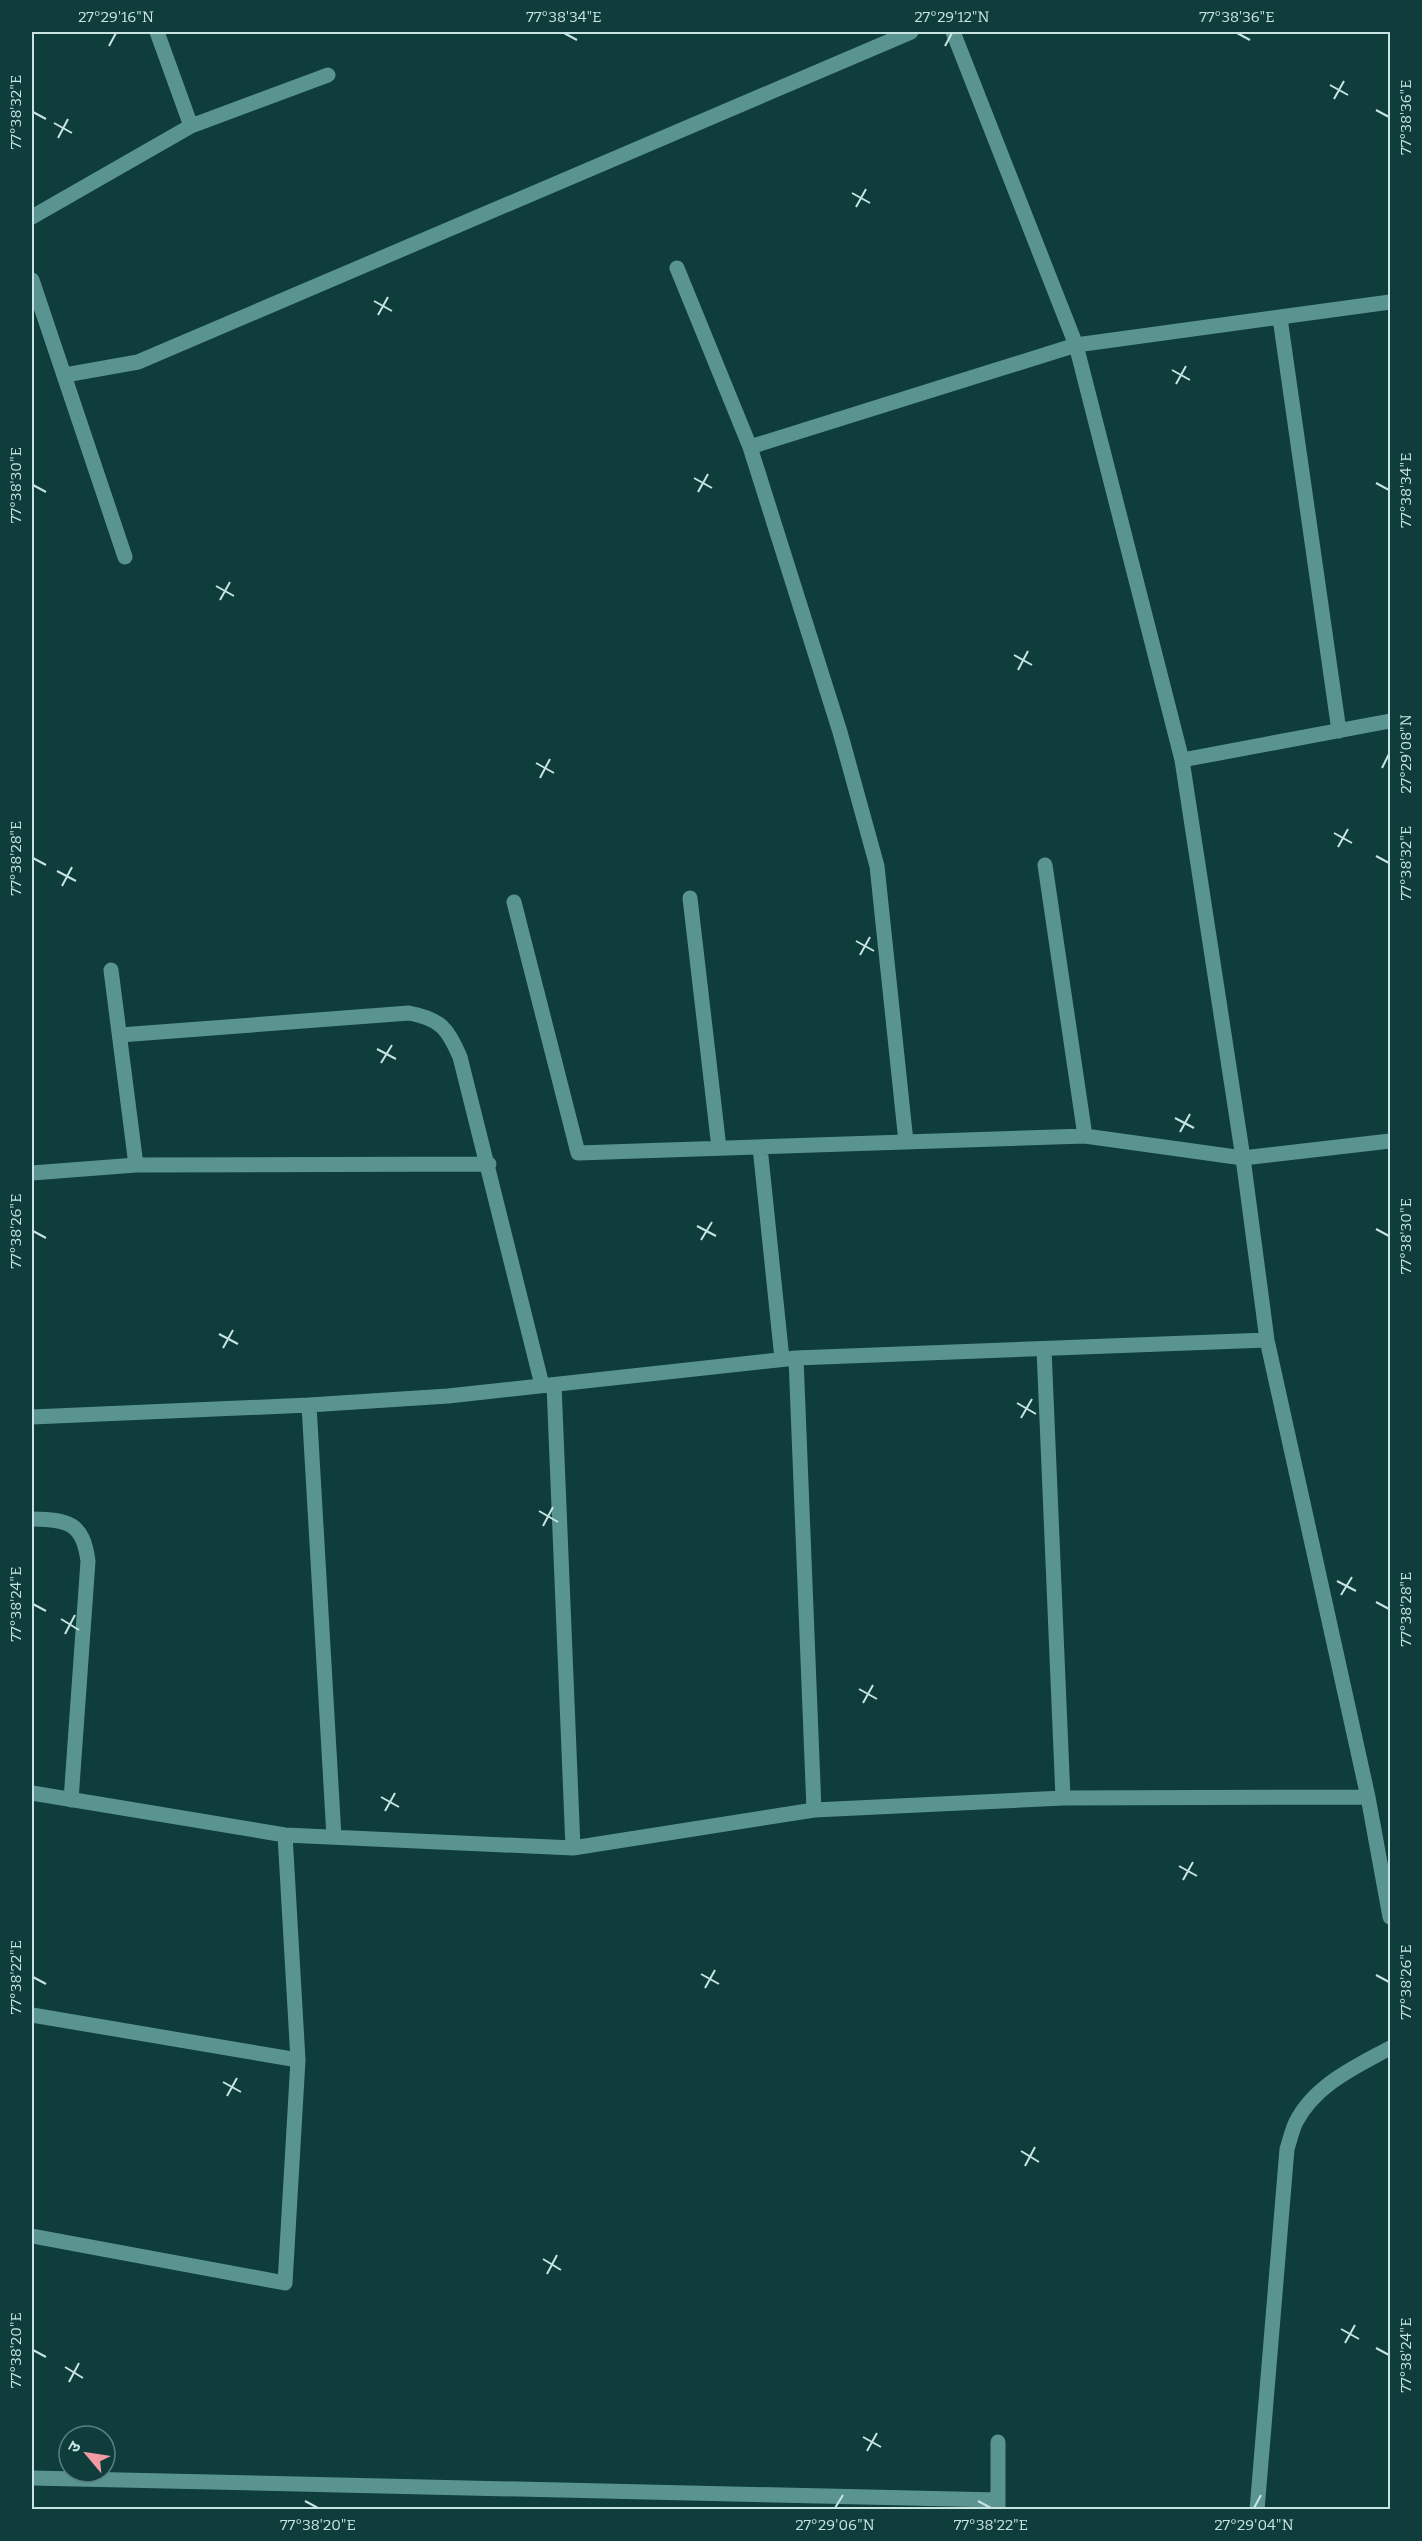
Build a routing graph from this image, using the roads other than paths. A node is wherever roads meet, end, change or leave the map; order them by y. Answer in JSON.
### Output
{"nodes":[{"id":1,"x":157,"y":32,"type":"edge"},
{"id":2,"x":911,"y":32,"type":"edge"},
{"id":3,"x":953,"y":32,"type":"edge"},
{"id":4,"x":328,"y":75,"type":"dead end"},
{"id":5,"x":191,"y":126,"type":"junction"},
{"id":6,"x":32,"y":217,"type":"edge"},
{"id":7,"x":677,"y":268,"type":"dead end"},
{"id":8,"x":32,"y":280,"type":"edge"},
{"id":9,"x":1390,"y":302,"type":"edge"},
{"id":10,"x":1280,"y":318,"type":"junction"},
{"id":11,"x":1076,"y":345,"type":"junction"},
{"id":12,"x":65,"y":375,"type":"junction"},
{"id":13,"x":750,"y":447,"type":"junction"},
{"id":14,"x":125,"y":557,"type":"dead end"},
{"id":15,"x":1390,"y":721,"type":"edge"},
{"id":16,"x":1339,"y":731,"type":"junction"},
{"id":17,"x":1182,"y":760,"type":"junction"},
{"id":18,"x":1045,"y":865,"type":"dead end"},
{"id":19,"x":690,"y":898,"type":"dead end"},
{"id":20,"x":514,"y":902,"type":"dead end"},
{"id":21,"x":111,"y":970,"type":"dead end"},
{"id":22,"x":120,"y":1035,"type":"junction"},
{"id":23,"x":1086,"y":1136,"type":"junction"},
{"id":24,"x":1390,"y":1141,"type":"edge"},
{"id":25,"x":906,"y":1142,"type":"junction"},
{"id":26,"x":760,"y":1147,"type":"junction"},
{"id":27,"x":719,"y":1148,"type":"junction"},
{"id":28,"x":1243,"y":1158,"type":"junction"},
{"id":29,"x":489,"y":1164,"type":"junction"},
{"id":30,"x":136,"y":1166,"type":"junction"},
{"id":31,"x":32,"y":1173,"type":"edge"},
{"id":32,"x":1267,"y":1341,"type":"junction"},
{"id":33,"x":1044,"y":1349,"type":"junction"},
{"id":34,"x":789,"y":1359,"type":"junction"},
{"id":35,"x":548,"y":1385,"type":"junction"},
{"id":36,"x":309,"y":1404,"type":"junction"},
{"id":37,"x":32,"y":1417,"type":"edge"},
{"id":38,"x":32,"y":1519,"type":"edge"},
{"id":39,"x":32,"y":1793,"type":"edge"},
{"id":40,"x":1368,"y":1797,"type":"junction"},
{"id":41,"x":1063,"y":1798,"type":"junction"},
{"id":42,"x":71,"y":1800,"type":"junction"},
{"id":43,"x":814,"y":1810,"type":"junction"},
{"id":44,"x":285,"y":1835,"type":"junction"},
{"id":45,"x":334,"y":1837,"type":"junction"},
{"id":46,"x":573,"y":1848,"type":"junction"},
{"id":47,"x":1390,"y":1917,"type":"edge"},
{"id":48,"x":32,"y":2015,"type":"edge"},
{"id":49,"x":1390,"y":2048,"type":"edge"},
{"id":50,"x":298,"y":2060,"type":"junction"},
{"id":51,"x":32,"y":2236,"type":"edge"},
{"id":52,"x":998,"y":2442,"type":"dead end"},
{"id":53,"x":32,"y":2478,"type":"edge"},
{"id":54,"x":998,"y":2505,"type":"edge"},
{"id":55,"x":1257,"y":2510,"type":"edge"}],
"edges":[{"from":1,"to":5,"type":"street"},
{"from":2,"to":12,"type":"street"},
{"from":3,"to":11,"type":"street"},
{"from":4,"to":5,"type":"street"},
{"from":5,"to":6,"type":"street"},
{"from":7,"to":13,"type":"street"},
{"from":8,"to":12,"type":"street"},
{"from":9,"to":10,"type":"street"},
{"from":10,"to":11,"type":"street"},
{"from":10,"to":16,"type":"street"},
{"from":11,"to":13,"type":"street"},
{"from":11,"to":17,"type":"street"},
{"from":12,"to":14,"type":"street"},
{"from":13,"to":25,"type":"street"},
{"from":15,"to":16,"type":"street"},
{"from":16,"to":17,"type":"street"},
{"from":17,"to":28,"type":"street"},
{"from":18,"to":23,"type":"street"},
{"from":19,"to":27,"type":"street"},
{"from":20,"to":27,"type":"street"},
{"from":21,"to":22,"type":"street"},
{"from":22,"to":29,"type":"street"},
{"from":22,"to":30,"type":"street"},
{"from":23,"to":25,"type":"street"},
{"from":23,"to":28,"type":"street"},
{"from":24,"to":28,"type":"street"},
{"from":25,"to":26,"type":"street"},
{"from":26,"to":27,"type":"street"},
{"from":26,"to":34,"type":"street"},
{"from":28,"to":32,"type":"street"},
{"from":29,"to":30,"type":"street"},
{"from":29,"to":35,"type":"street"},
{"from":30,"to":31,"type":"street"},
{"from":32,"to":33,"type":"street"},
{"from":32,"to":40,"type":"street"},
{"from":33,"to":34,"type":"street"},
{"from":33,"to":41,"type":"street"},
{"from":34,"to":35,"type":"street"},
{"from":34,"to":43,"type":"street"},
{"from":35,"to":36,"type":"street"},
{"from":35,"to":46,"type":"street"},
{"from":36,"to":37,"type":"street"},
{"from":36,"to":45,"type":"street"},
{"from":38,"to":42,"type":"street"},
{"from":39,"to":42,"type":"street"},
{"from":40,"to":41,"type":"street"},
{"from":40,"to":47,"type":"street"},
{"from":41,"to":43,"type":"street"},
{"from":42,"to":44,"type":"street"},
{"from":43,"to":46,"type":"street"},
{"from":44,"to":45,"type":"street"},
{"from":44,"to":50,"type":"street"},
{"from":45,"to":46,"type":"street"},
{"from":48,"to":50,"type":"street"},
{"from":49,"to":55,"type":"street"},
{"from":50,"to":51,"type":"street"},
{"from":52,"to":54,"type":"street"},
{"from":53,"to":54,"type":"street"}]}
